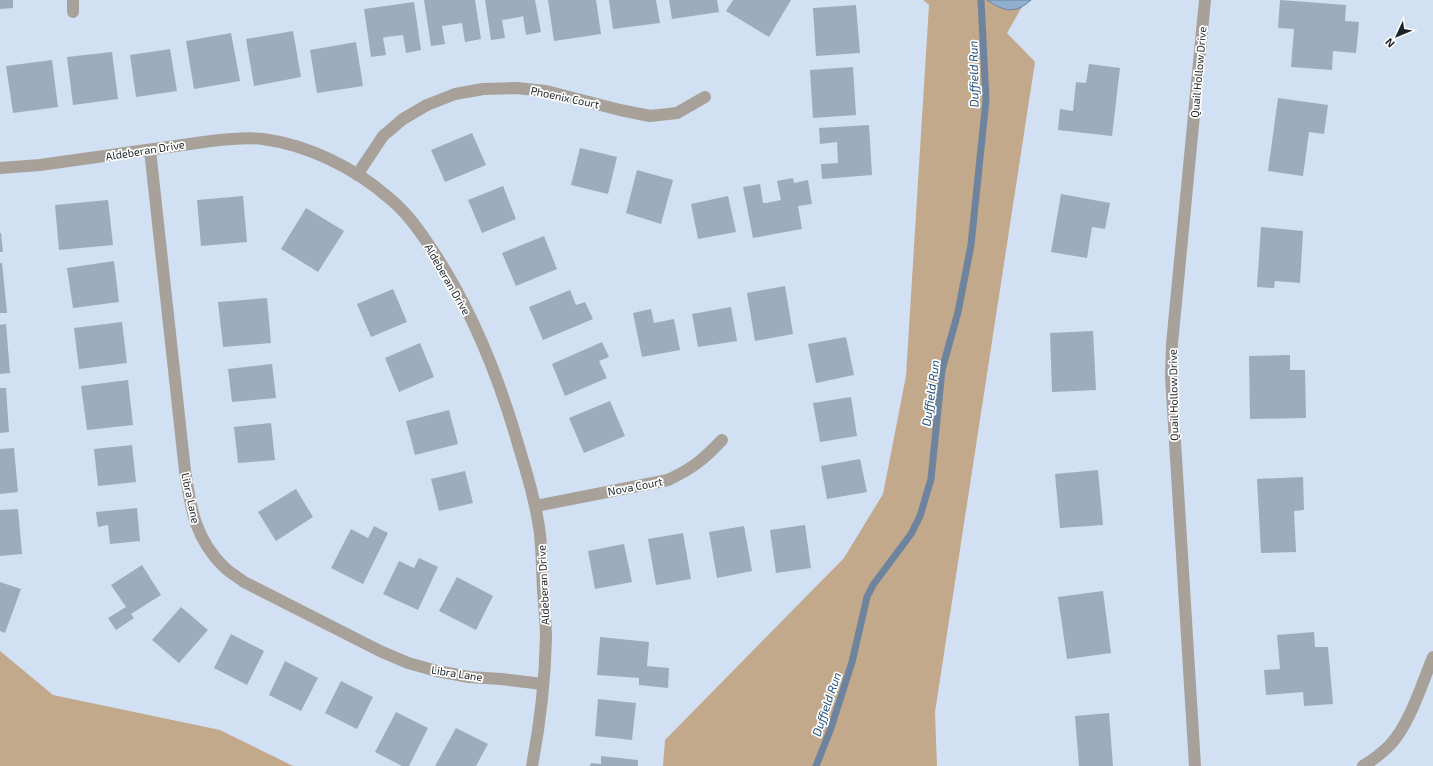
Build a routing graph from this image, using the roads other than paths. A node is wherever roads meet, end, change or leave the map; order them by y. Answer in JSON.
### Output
{"nodes":[{"id":1,"x":1205,"y":0,"type":"edge"},
{"id":2,"x":705,"y":97,"type":"dead end"},
{"id":3,"x":150,"y":150,"type":"junction"},
{"id":4,"x":0,"y":168,"type":"edge"},
{"id":5,"x":357,"y":174,"type":"junction"},
{"id":6,"x":722,"y":440,"type":"dead end"},
{"id":7,"x":536,"y":506,"type":"junction"},
{"id":8,"x":1433,"y":657,"type":"edge"},
{"id":9,"x":543,"y":684,"type":"junction"},
{"id":10,"x":532,"y":766,"type":"edge"},
{"id":11,"x":1195,"y":766,"type":"edge"},
{"id":12,"x":1363,"y":766,"type":"edge"}],
"edges":[{"from":1,"to":11,"type":"street","name":"Quail Hollow Drive"},
{"from":2,"to":5,"type":"street","name":"Phoenix Court"},
{"from":3,"to":4,"type":"street","name":"Aldeberan Drive"},
{"from":3,"to":5,"type":"street","name":"Aldeberan Drive"},
{"from":3,"to":9,"type":"street","name":"Libra Lane"},
{"from":5,"to":7,"type":"street","name":"Aldeberan Drive"},
{"from":6,"to":7,"type":"street","name":"Nova Court"},
{"from":7,"to":9,"type":"street","name":"Aldeberan Drive"},
{"from":8,"to":12,"type":"street"},
{"from":9,"to":10,"type":"street","name":"Aldeberan Drive"}]}
